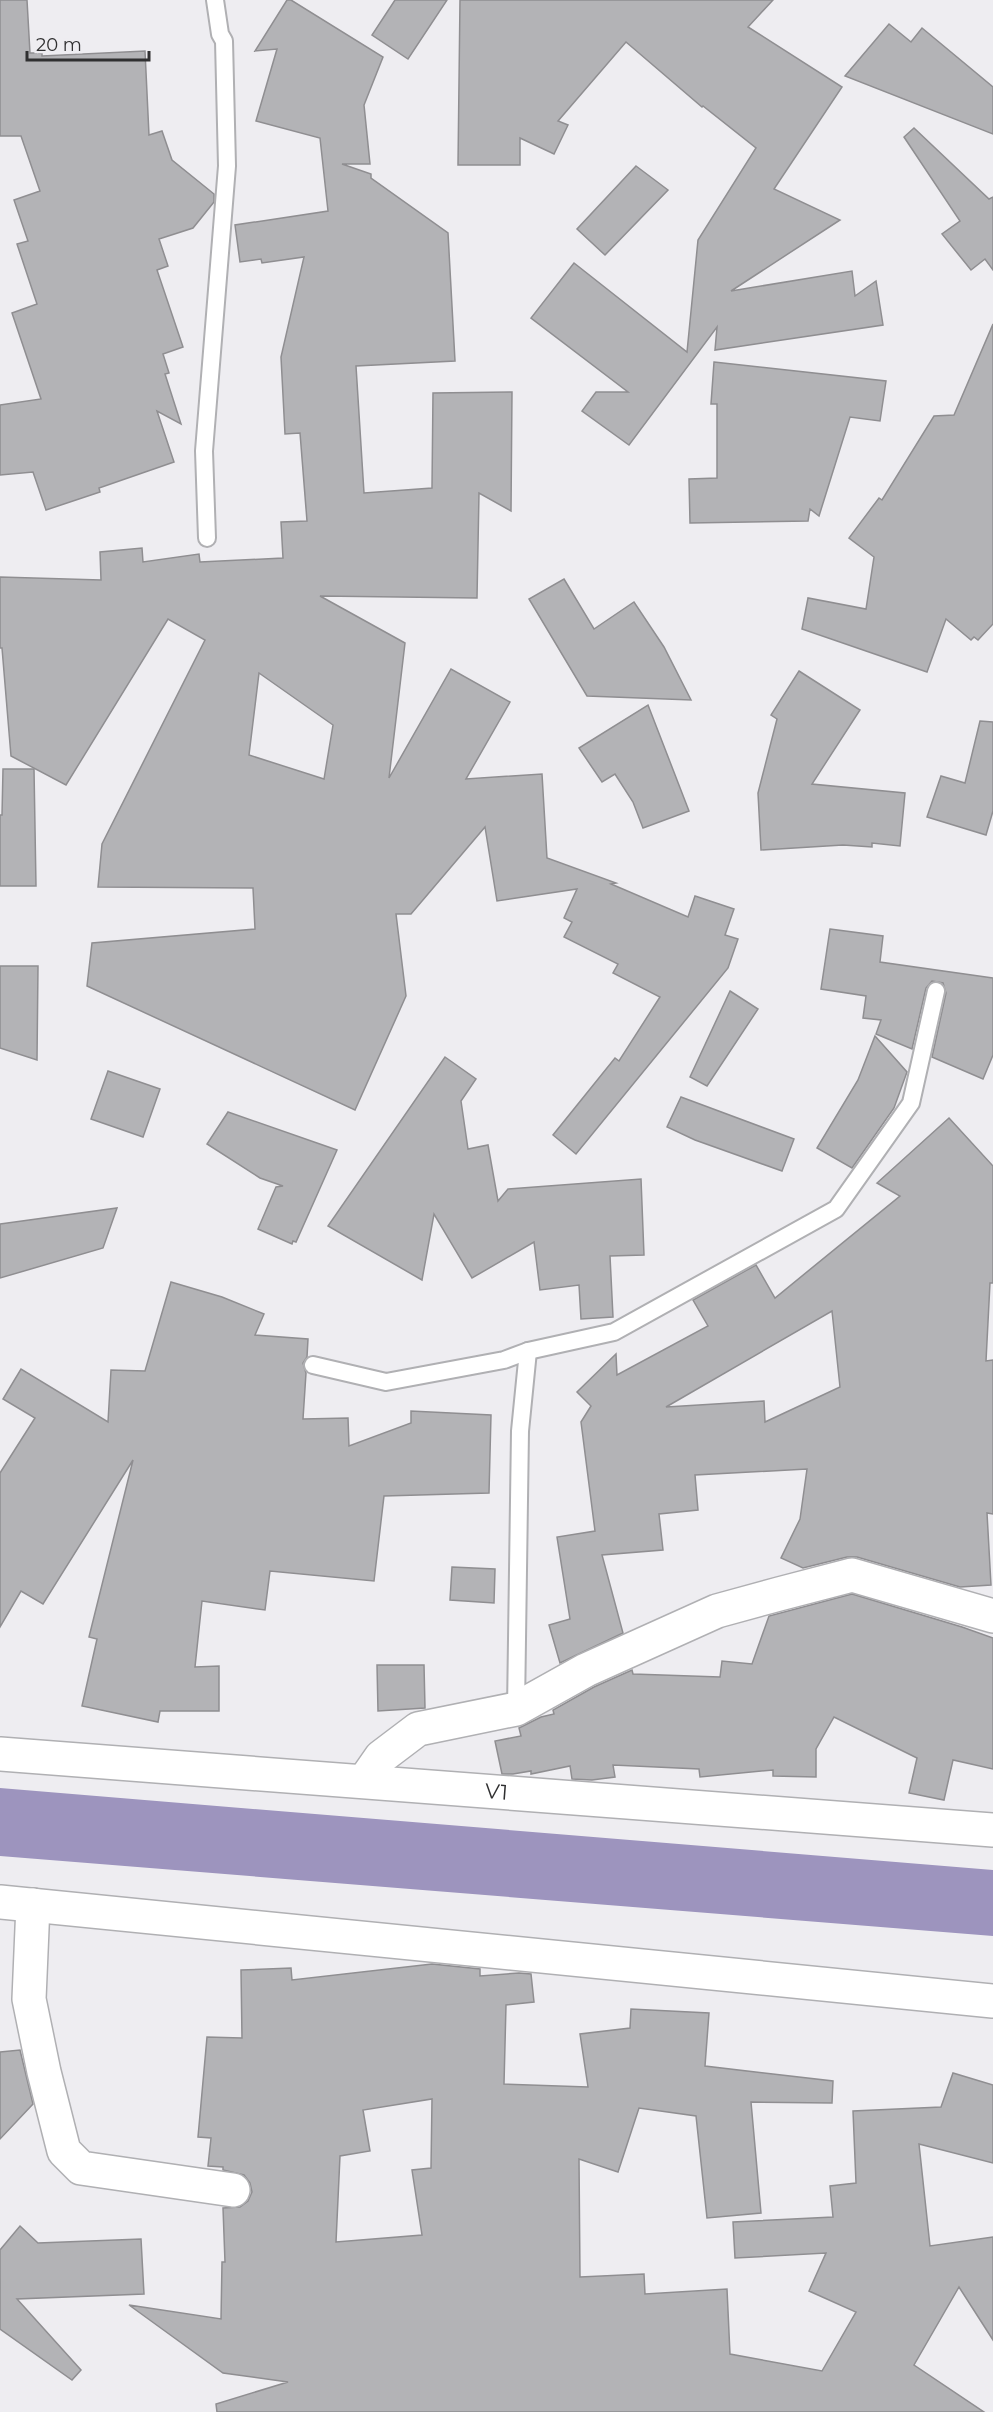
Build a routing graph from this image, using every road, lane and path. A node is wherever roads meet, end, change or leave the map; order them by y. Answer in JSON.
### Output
{"nodes":[{"id":1,"x":215,"y":0,"type":"edge"},
{"id":2,"x":207,"y":538,"type":"dead end"},
{"id":3,"x":936,"y":991,"type":"dead end"},
{"id":4,"x":528,"y":1351,"type":"junction"},
{"id":5,"x":313,"y":1365,"type":"dead end"},
{"id":6,"x":993,"y":1616,"type":"edge"},
{"id":7,"x":516,"y":1709,"type":"junction"},
{"id":8,"x":0,"y":1754,"type":"edge"},
{"id":9,"x":364,"y":1780,"type":"junction"},
{"id":10,"x":993,"y":1830,"type":"edge"},
{"id":11,"x":0,"y":1902,"type":"edge"},
{"id":12,"x":33,"y":1905,"type":"junction"},
{"id":13,"x":993,"y":2001,"type":"edge"},
{"id":14,"x":233,"y":2190,"type":"dead end"}],
"edges":[{"from":1,"to":2,"type":"lane"},
{"from":3,"to":4,"type":"lane"},
{"from":4,"to":5,"type":"lane"},
{"from":4,"to":7,"type":"lane"},
{"from":6,"to":7,"type":"street"},
{"from":7,"to":9,"type":"street"},
{"from":8,"to":9,"type":"street","name":"V1"},
{"from":9,"to":10,"type":"street","name":"V1"},
{"from":11,"to":12,"type":"street"},
{"from":12,"to":13,"type":"street"},
{"from":12,"to":14,"type":"street"}]}
